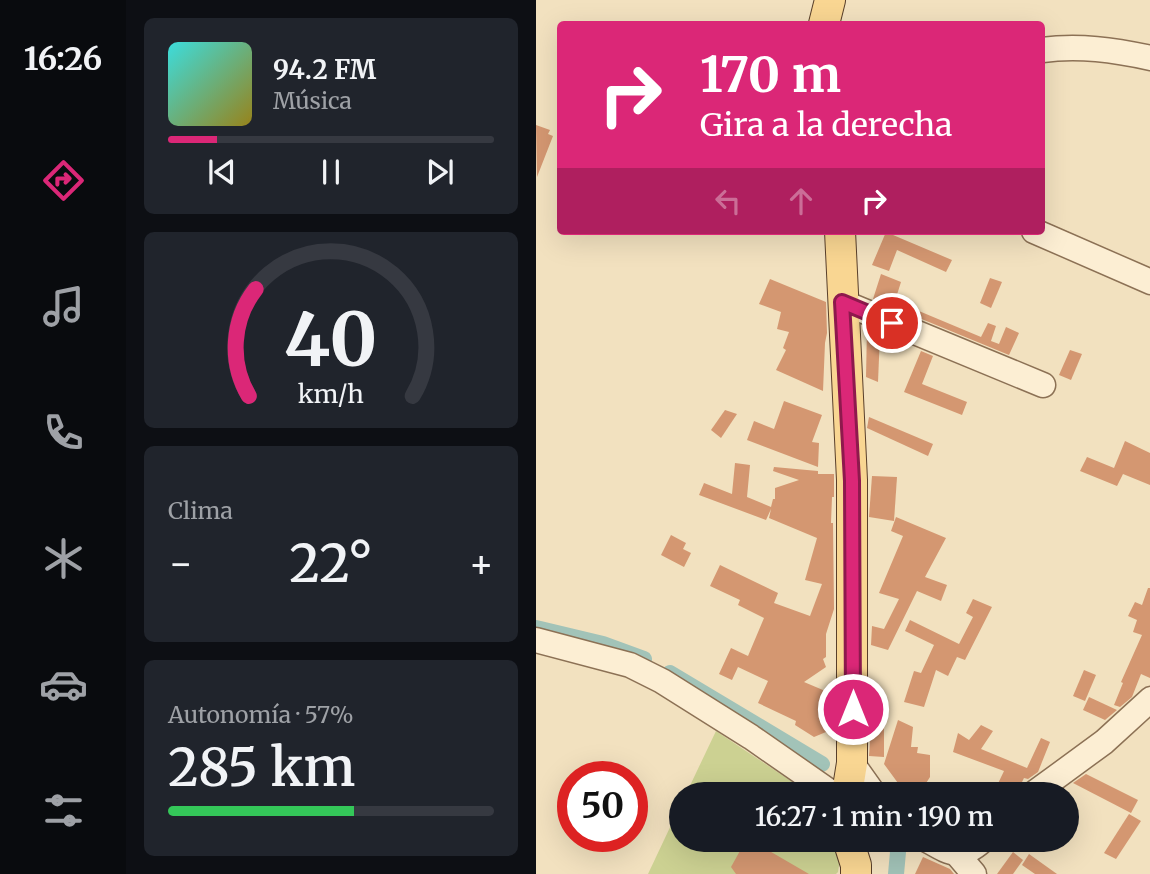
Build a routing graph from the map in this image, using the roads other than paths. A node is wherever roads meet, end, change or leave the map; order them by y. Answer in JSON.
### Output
{"nodes":[{"id":1,"x":830,"y":0,"type":"edge"},
{"id":2,"x":825,"y":21,"type":"edge"},
{"id":3,"x":1045,"y":50,"type":"edge"},
{"id":4,"x":1150,"y":58,"type":"edge"},
{"id":5,"x":840,"y":235,"type":"edge"},
{"id":6,"x":1043,"y":235,"type":"edge"},
{"id":7,"x":1150,"y":282,"type":"edge"},
{"id":8,"x":842,"y":302,"type":"junction"},
{"id":9,"x":1044,"y":385,"type":"dead end"},
{"id":10,"x":536,"y":640,"type":"edge"},
{"id":11,"x":1150,"y":699,"type":"edge"},
{"id":12,"x":852,"y":764,"type":"junction"},
{"id":13,"x":815,"y":782,"type":"edge"},
{"id":14,"x":850,"y":782,"type":"edge"},
{"id":15,"x":865,"y":782,"type":"edge"},
{"id":16,"x":1049,"y":782,"type":"edge"},
{"id":17,"x":852,"y":852,"type":"edge"},
{"id":18,"x":953,"y":852,"type":"edge"},
{"id":19,"x":967,"y":852,"type":"edge"},
{"id":20,"x":957,"y":854,"type":"junction"},
{"id":21,"x":856,"y":874,"type":"edge"},
{"id":22,"x":974,"y":874,"type":"edge"}],
"edges":[{"from":1,"to":2,"type":"main road"},
{"from":3,"to":4,"type":"street"},
{"from":5,"to":8,"type":"main road"},
{"from":6,"to":7,"type":"street"},
{"from":8,"to":9,"type":"street"},
{"from":8,"to":12,"type":"main road"},
{"from":10,"to":13,"type":"street"},
{"from":11,"to":16,"type":"street"},
{"from":12,"to":14,"type":"main road"},
{"from":12,"to":15,"type":"street"},
{"from":17,"to":21,"type":"main road"},
{"from":18,"to":20,"type":"street"},
{"from":19,"to":20,"type":"street"},
{"from":20,"to":22,"type":"street"}]}
